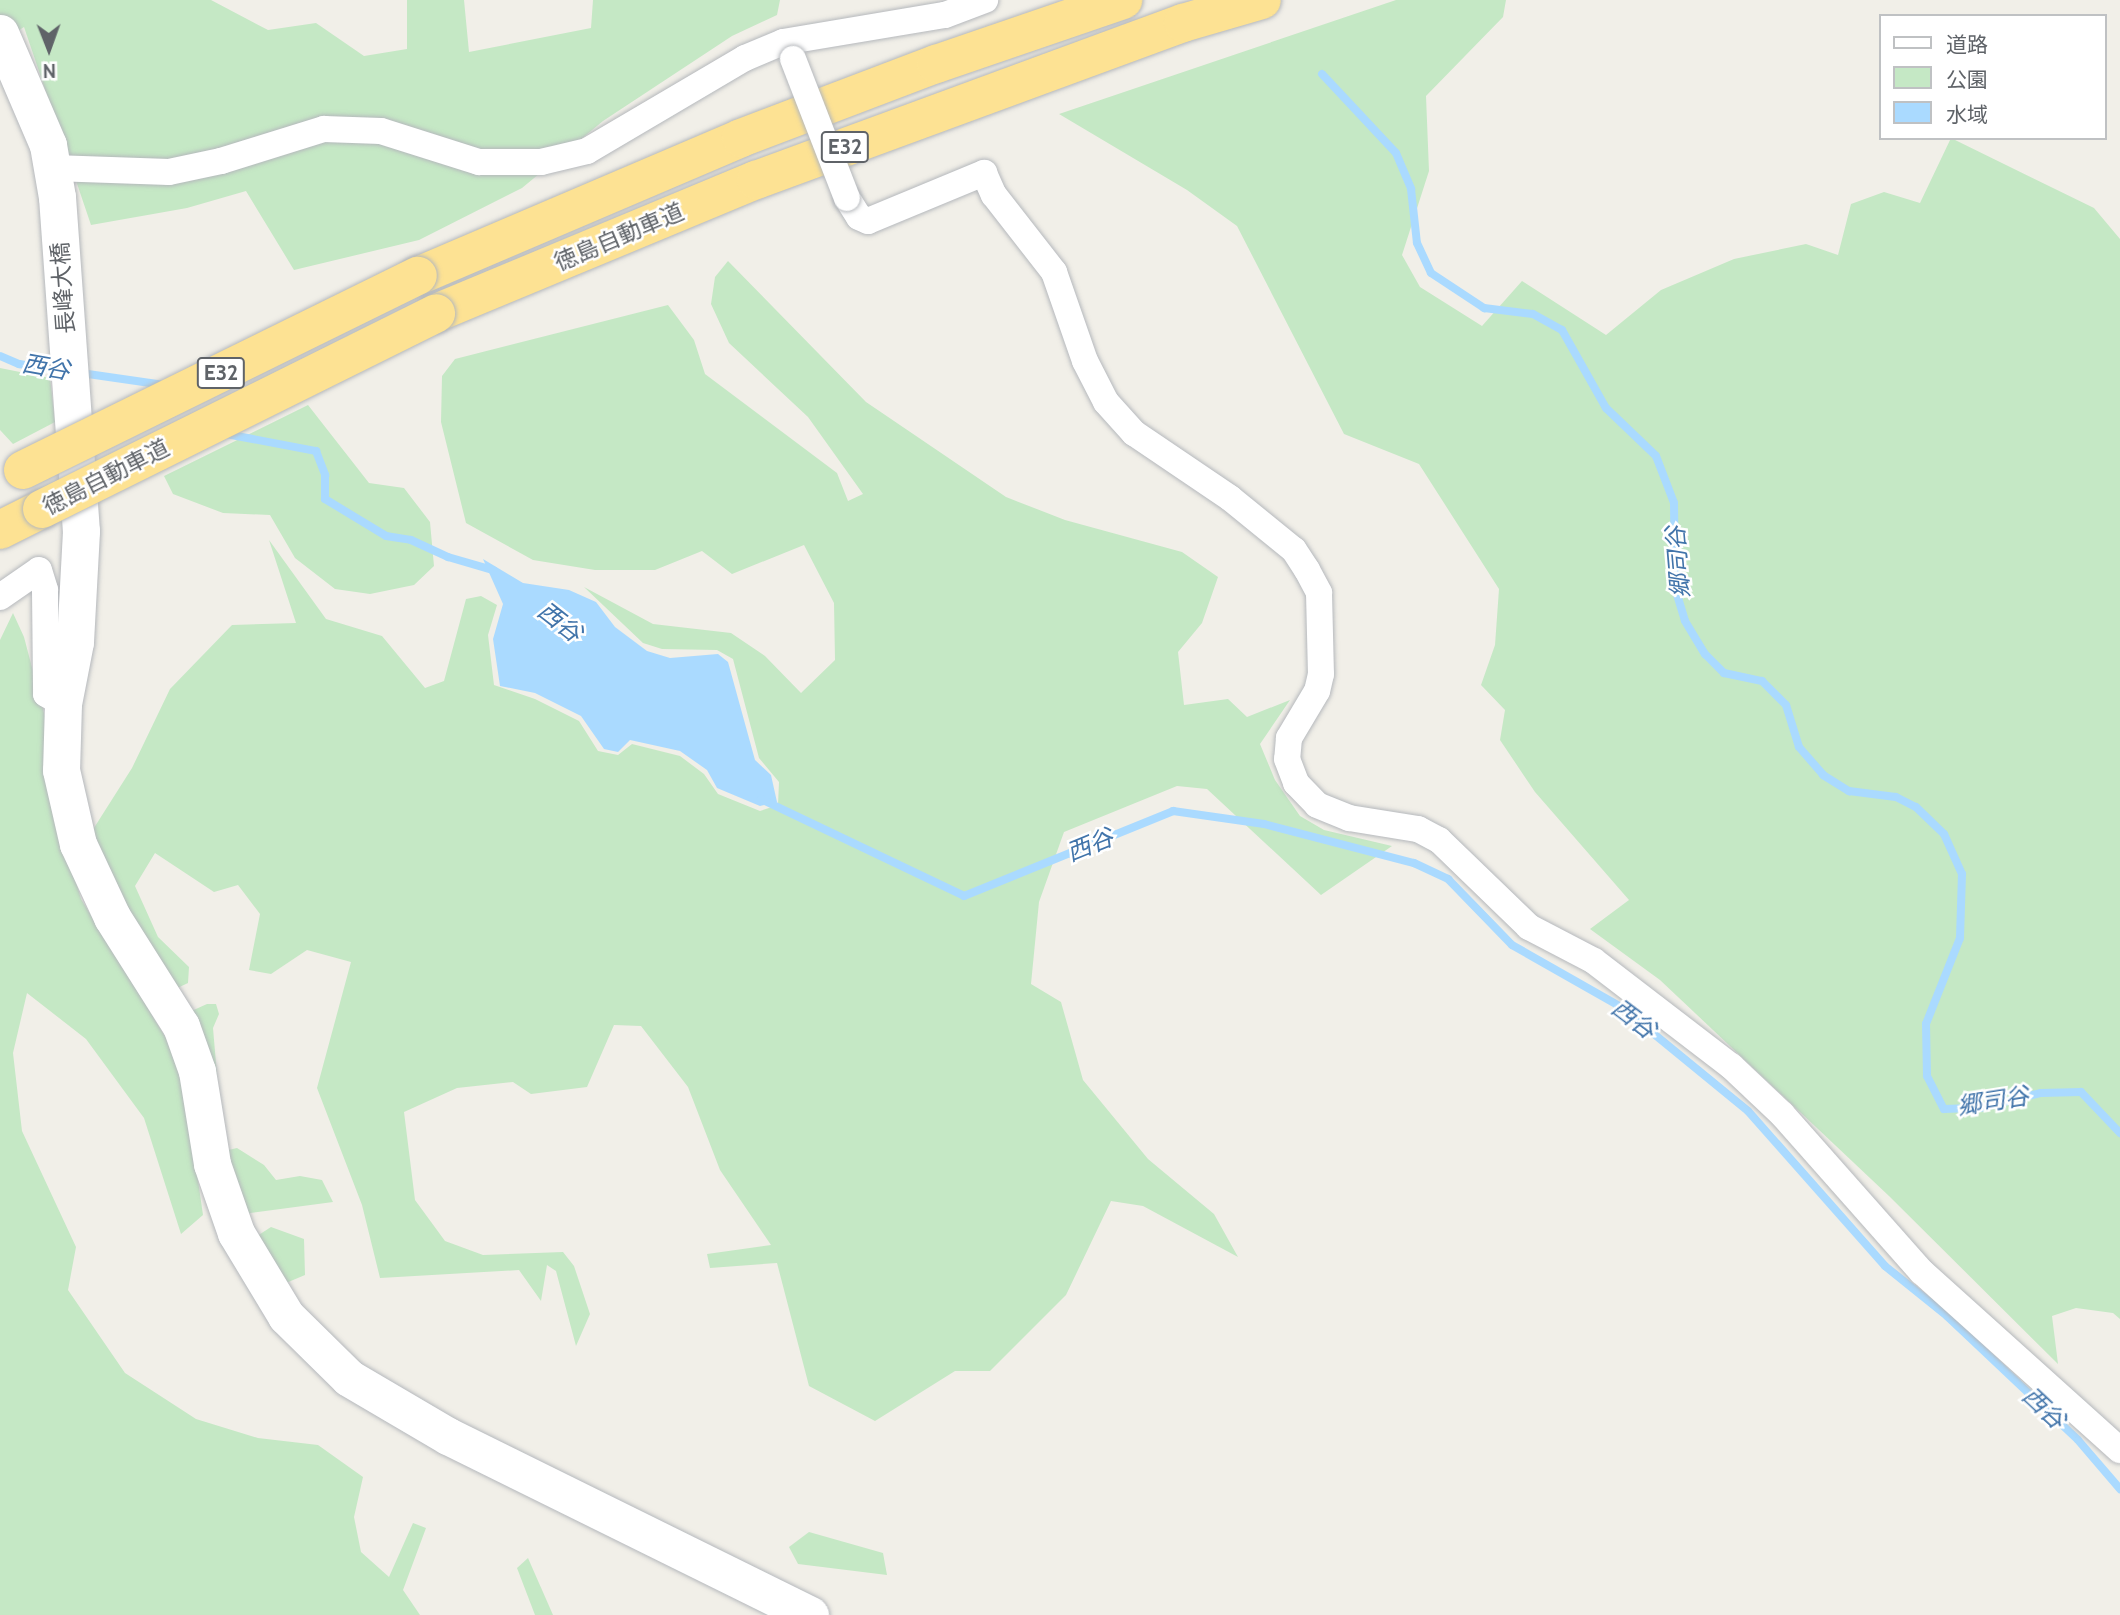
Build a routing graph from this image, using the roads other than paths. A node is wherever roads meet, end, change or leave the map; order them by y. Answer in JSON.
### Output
{"nodes":[{"id":1,"x":985,"y":0,"type":"edge"},
{"id":2,"x":1123,"y":0,"type":"edge"},
{"id":3,"x":1262,"y":0,"type":"edge"},
{"id":4,"x":0,"y":33,"type":"edge"},
{"id":5,"x":788,"y":50,"type":"junction"},
{"id":6,"x":55,"y":183,"type":"junction"},
{"id":7,"x":11,"y":476,"type":"edge"},
{"id":8,"x":0,"y":530,"type":"edge"},
{"id":9,"x":0,"y":597,"type":"edge"},
{"id":10,"x":63,"y":704,"type":"junction"},
{"id":11,"x":2120,"y":1450,"type":"edge"},
{"id":12,"x":810,"y":1615,"type":"edge"}],
"edges":[{"from":1,"to":5,"type":"street"},
{"from":2,"to":7,"type":"highway","name":"徳島自動車道","number":"E32","bridge":true},
{"from":3,"to":8,"type":"highway","name":"徳島自動車道","number":"E32","bridge":true},
{"from":4,"to":6,"type":"street","name":"長峰大橋"},
{"from":5,"to":6,"type":"street"},
{"from":5,"to":11,"type":"street","bridge":true},
{"from":6,"to":10,"type":"street","name":"長峰大橋"},
{"from":9,"to":10,"type":"street"},
{"from":10,"to":12,"type":"street","name":"長峰大橋"}]}
